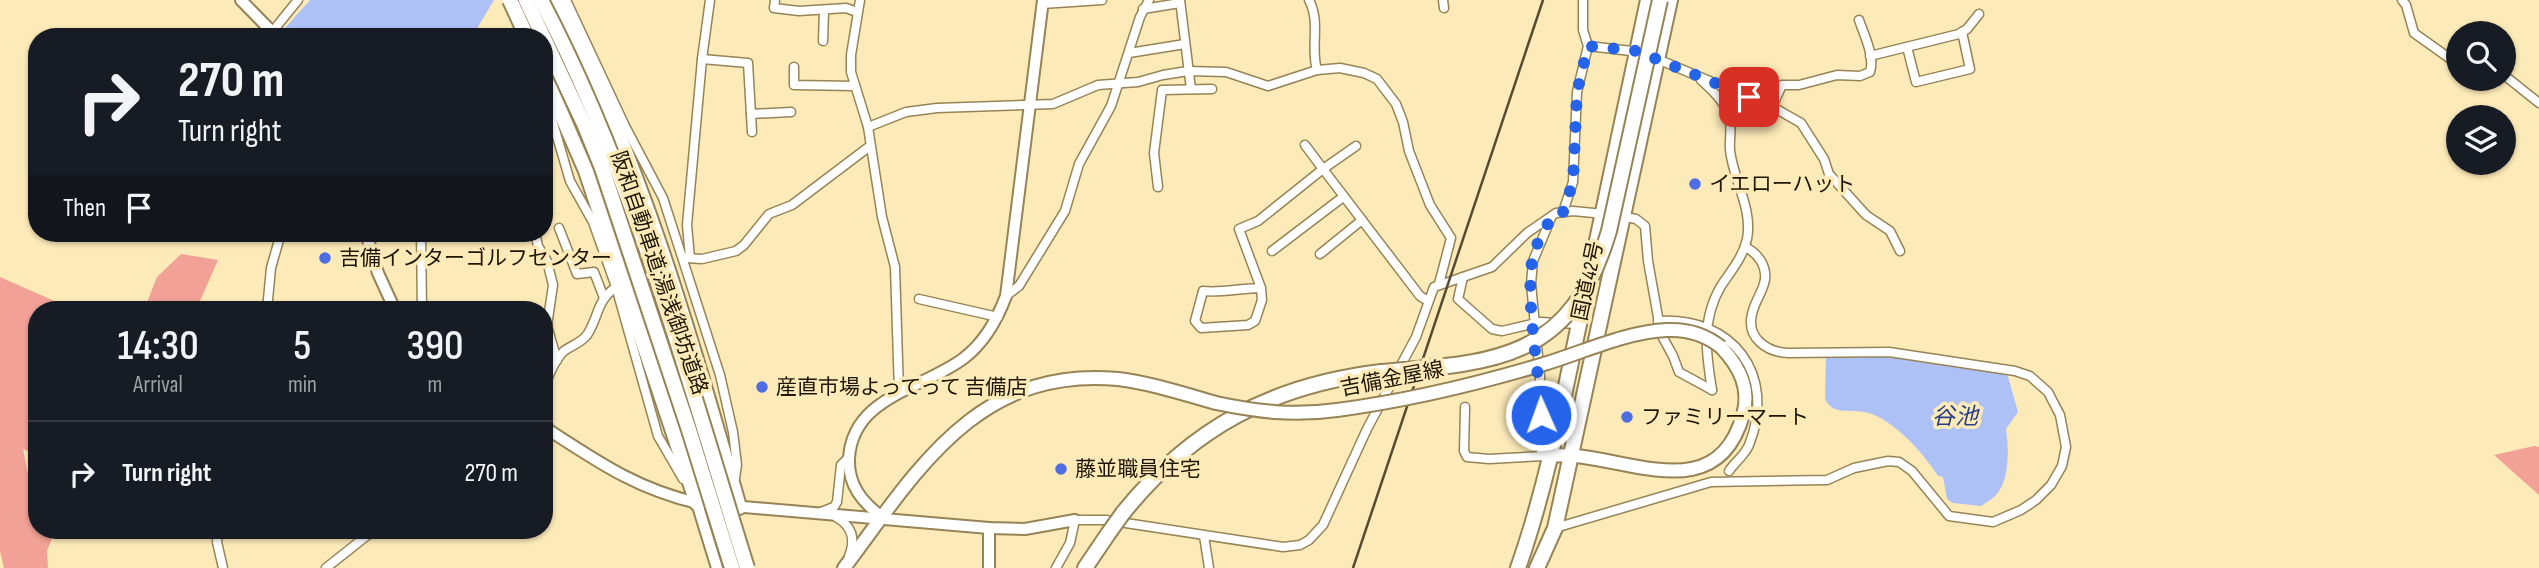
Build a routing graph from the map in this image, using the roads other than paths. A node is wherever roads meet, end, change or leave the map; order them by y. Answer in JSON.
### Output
{"nodes":[{"id":1,"x":241,"y":0,"type":"edge"},
{"id":2,"x":298,"y":0,"type":"edge"},
{"id":3,"x":510,"y":0,"type":"edge"},
{"id":4,"x":526,"y":0,"type":"edge"},
{"id":5,"x":541,"y":0,"type":"edge"},
{"id":6,"x":548,"y":0,"type":"edge"},
{"id":7,"x":557,"y":0,"type":"edge"},
{"id":8,"x":566,"y":0,"type":"edge"},
{"id":9,"x":710,"y":0,"type":"edge"},
{"id":10,"x":775,"y":0,"type":"edge"},
{"id":11,"x":860,"y":0,"type":"edge"},
{"id":12,"x":1102,"y":0,"type":"edge"},
{"id":13,"x":1149,"y":0,"type":"edge"},
{"id":14,"x":1309,"y":0,"type":"edge"},
{"id":15,"x":1583,"y":0,"type":"edge"},
{"id":16,"x":1648,"y":0,"type":"edge"},
{"id":17,"x":1660,"y":0,"type":"edge"},
{"id":18,"x":1670,"y":0,"type":"edge"},
{"id":19,"x":2402,"y":0,"type":"edge"},
{"id":20,"x":1074,"y":1,"type":"edge"},
{"id":21,"x":1180,"y":1,"type":"edge"},
{"id":22,"x":1042,"y":2,"type":"edge"},
{"id":23,"x":1143,"y":9,"type":"junction"},
{"id":24,"x":824,"y":11,"type":"junction"},
{"id":25,"x":858,"y":12,"type":"junction"},
{"id":26,"x":1979,"y":14,"type":"dead end"},
{"id":27,"x":1859,"y":20,"type":"dead end"},
{"id":28,"x":269,"y":28,"type":"edge"},
{"id":29,"x":279,"y":28,"type":"edge"},
{"id":30,"x":518,"y":28,"type":"edge"},
{"id":31,"x":523,"y":28,"type":"edge"},
{"id":32,"x":540,"y":28,"type":"edge"},
{"id":33,"x":1962,"y":32,"type":"junction"},
{"id":34,"x":823,"y":41,"type":"dead end"},
{"id":35,"x":1185,"y":44,"type":"junction"},
{"id":36,"x":1588,"y":46,"type":"junction"},
{"id":37,"x":1907,"y":47,"type":"junction"},
{"id":38,"x":1637,"y":51,"type":"junction"},
{"id":39,"x":1129,"y":53,"type":"junction"},
{"id":40,"x":553,"y":56,"type":"edge"},
{"id":41,"x":2446,"y":56,"type":"edge"},
{"id":42,"x":1870,"y":57,"type":"junction"},
{"id":43,"x":702,"y":59,"type":"junction"},
{"id":44,"x":1657,"y":59,"type":"junction"},
{"id":45,"x":794,"y":67,"type":"dead end"},
{"id":46,"x":1317,"y":70,"type":"junction"},
{"id":47,"x":1188,"y":71,"type":"junction"},
{"id":48,"x":1695,"y":74,"type":"junction"},
{"id":49,"x":1120,"y":83,"type":"junction"},
{"id":50,"x":2516,"y":85,"type":"edge"},
{"id":51,"x":855,"y":86,"type":"junction"},
{"id":52,"x":1191,"y":89,"type":"junction"},
{"id":53,"x":1212,"y":89,"type":"dead end"},
{"id":54,"x":553,"y":95,"type":"edge"},
{"id":55,"x":2539,"y":103,"type":"edge"},
{"id":56,"x":1029,"y":105,"type":"junction"},
{"id":57,"x":1772,"y":107,"type":"junction"},
{"id":58,"x":791,"y":112,"type":"dead end"},
{"id":59,"x":751,"y":114,"type":"junction"},
{"id":60,"x":553,"y":123,"type":"edge"},
{"id":61,"x":868,"y":127,"type":"junction"},
{"id":62,"x":752,"y":132,"type":"dead end"},
{"id":63,"x":1305,"y":145,"type":"dead end"},
{"id":64,"x":870,"y":146,"type":"junction"},
{"id":65,"x":1356,"y":146,"type":"dead end"},
{"id":66,"x":1323,"y":169,"type":"junction"},
{"id":67,"x":1158,"y":187,"type":"dead end"},
{"id":68,"x":1343,"y":197,"type":"junction"},
{"id":69,"x":1563,"y":212,"type":"junction"},
{"id":70,"x":1602,"y":214,"type":"junction"},
{"id":71,"x":1552,"y":216,"type":"junction"},
{"id":72,"x":1624,"y":216,"type":"junction"},
{"id":73,"x":1362,"y":220,"type":"junction"},
{"id":74,"x":559,"y":228,"type":"dead end"},
{"id":75,"x":278,"y":242,"type":"edge"},
{"id":76,"x":369,"y":242,"type":"edge"},
{"id":77,"x":421,"y":242,"type":"edge"},
{"id":78,"x":537,"y":242,"type":"edge"},
{"id":79,"x":1745,"y":247,"type":"junction"},
{"id":80,"x":1272,"y":251,"type":"dead end"},
{"id":81,"x":1900,"y":251,"type":"dead end"},
{"id":82,"x":1320,"y":254,"type":"dead end"},
{"id":83,"x":686,"y":258,"type":"junction"},
{"id":84,"x":1463,"y":278,"type":"junction"},
{"id":85,"x":1439,"y":284,"type":"junction"},
{"id":86,"x":616,"y":287,"type":"junction"},
{"id":87,"x":1261,"y":288,"type":"junction"},
{"id":88,"x":1006,"y":296,"type":"junction"},
{"id":89,"x":604,"y":299,"type":"junction"},
{"id":90,"x":919,"y":299,"type":"dead end"},
{"id":91,"x":268,"y":301,"type":"edge"},
{"id":92,"x":391,"y":301,"type":"edge"},
{"id":93,"x":422,"y":301,"type":"edge"},
{"id":94,"x":551,"y":301,"type":"edge"},
{"id":95,"x":1428,"y":301,"type":"junction"},
{"id":96,"x":998,"y":317,"type":"junction"},
{"id":97,"x":1658,"y":321,"type":"junction"},
{"id":98,"x":1534,"y":323,"type":"junction"},
{"id":99,"x":1578,"y":324,"type":"junction"},
{"id":100,"x":1707,"y":326,"type":"junction"},
{"id":101,"x":553,"y":346,"type":"edge"},
{"id":102,"x":557,"y":360,"type":"junction"},
{"id":103,"x":553,"y":368,"type":"edge"},
{"id":104,"x":899,"y":392,"type":"junction"},
{"id":105,"x":1465,"y":407,"type":"dead end"},
{"id":106,"x":553,"y":434,"type":"edge"},
{"id":107,"x":1724,"y":450,"type":"junction"},
{"id":108,"x":1570,"y":454,"type":"junction"},
{"id":109,"x":850,"y":456,"type":"junction"},
{"id":110,"x":1546,"y":456,"type":"junction"},
{"id":111,"x":1729,"y":471,"type":"junction"},
{"id":112,"x":1731,"y":481,"type":"junction"},
{"id":113,"x":697,"y":503,"type":"junction"},
{"id":114,"x":739,"y":507,"type":"junction"},
{"id":115,"x":814,"y":513,"type":"junction"},
{"id":116,"x":832,"y":514,"type":"junction"},
{"id":117,"x":881,"y":517,"type":"junction"},
{"id":118,"x":1075,"y":520,"type":"junction"},
{"id":119,"x":989,"y":528,"type":"junction"},
{"id":120,"x":1555,"y":528,"type":"junction"},
{"id":121,"x":1204,"y":536,"type":"junction"},
{"id":122,"x":217,"y":539,"type":"edge"},
{"id":123,"x":363,"y":539,"type":"edge"},
{"id":124,"x":223,"y":568,"type":"edge"},
{"id":125,"x":326,"y":568,"type":"edge"},
{"id":126,"x":717,"y":568,"type":"edge"},
{"id":127,"x":732,"y":568,"type":"edge"},
{"id":128,"x":747,"y":568,"type":"edge"},
{"id":129,"x":844,"y":568,"type":"edge"},
{"id":130,"x":989,"y":568,"type":"edge"},
{"id":131,"x":1056,"y":568,"type":"edge"},
{"id":132,"x":1085,"y":568,"type":"edge"},
{"id":133,"x":1209,"y":568,"type":"edge"},
{"id":134,"x":1518,"y":568,"type":"edge"},
{"id":135,"x":1537,"y":568,"type":"edge"}],
"edges":[{"from":1,"to":28,"type":"street"},
{"from":2,"to":29,"type":"street"},
{"from":3,"to":31,"type":"highway","bridge":true},
{"from":4,"to":32,"type":"highway","name":"阪和自動車道;湯浅御坊道路","bridge":true},
{"from":5,"to":128,"type":"highway","name":"阪和自動車道;湯浅御坊道路","bridge":true},
{"from":6,"to":30,"type":"street"},
{"from":7,"to":114,"type":"highway"},
{"from":8,"to":83,"type":"street"},
{"from":9,"to":43,"type":"street"},
{"from":10,"to":24,"type":"street"},
{"from":11,"to":25,"type":"street"},
{"from":12,"to":20,"type":"street"},
{"from":13,"to":23,"type":"street"},
{"from":14,"to":46,"type":"street"},
{"from":15,"to":36,"type":"street"},
{"from":16,"to":38,"type":"highway","name":"国道42号"},
{"from":17,"to":132,"type":"highway","bridge":true},
{"from":18,"to":44,"type":"highway","name":"国道42号"},
{"from":19,"to":41,"type":"street"},
{"from":20,"to":22,"type":"street"},
{"from":21,"to":23,"type":"street"},
{"from":21,"to":35,"type":"street"},
{"from":22,"to":56,"type":"street"},
{"from":23,"to":39,"type":"street"},
{"from":24,"to":25,"type":"street"},
{"from":24,"to":34,"type":"street"},
{"from":25,"to":51,"type":"street"},
{"from":26,"to":33,"type":"street"},
{"from":27,"to":42,"type":"street"},
{"from":33,"to":37,"type":"street"},
{"from":33,"to":37,"type":"street"},
{"from":35,"to":39,"type":"street"},
{"from":35,"to":47,"type":"street"},
{"from":36,"to":38,"type":"street"},
{"from":36,"to":69,"type":"street"},
{"from":37,"to":42,"type":"street"},
{"from":38,"to":44,"type":"street"},
{"from":38,"to":70,"type":"highway","name":"国道42号"},
{"from":39,"to":49,"type":"street"},
{"from":40,"to":127,"type":"highway","name":"阪和自動車道;湯浅御坊道路","bridge":true},
{"from":42,"to":57,"type":"street"},
{"from":43,"to":59,"type":"street"},
{"from":43,"to":83,"type":"street"},
{"from":44,"to":48,"type":"street"},
{"from":44,"to":72,"type":"highway","name":"国道42号"},
{"from":45,"to":51,"type":"street"},
{"from":46,"to":47,"type":"street"},
{"from":46,"to":85,"type":"street"},
{"from":47,"to":49,"type":"street"},
{"from":47,"to":52,"type":"street"},
{"from":48,"to":57,"type":"street"},
{"from":48,"to":79,"type":"street"},
{"from":49,"to":56,"type":"street"},
{"from":49,"to":88,"type":"street"},
{"from":50,"to":55,"type":"street"},
{"from":51,"to":61,"type":"street"},
{"from":52,"to":53,"type":"street"},
{"from":52,"to":67,"type":"street"},
{"from":54,"to":113,"type":"highway"},
{"from":56,"to":61,"type":"street"},
{"from":56,"to":88,"type":"street"},
{"from":57,"to":81,"type":"street"},
{"from":58,"to":59,"type":"street"},
{"from":59,"to":62,"type":"street"},
{"from":60,"to":86,"type":"street"},
{"from":61,"to":64,"type":"street"},
{"from":63,"to":66,"type":"street"},
{"from":64,"to":83,"type":"street"},
{"from":64,"to":104,"type":"street"},
{"from":65,"to":66,"type":"street"},
{"from":66,"to":68,"type":"street"},
{"from":66,"to":87,"type":"street"},
{"from":68,"to":73,"type":"street"},
{"from":68,"to":80,"type":"street"},
{"from":69,"to":70,"type":"street"},
{"from":69,"to":71,"type":"street"},
{"from":70,"to":72,"type":"street"},
{"from":70,"to":99,"type":"highway","name":"国道42号"},
{"from":71,"to":84,"type":"street"},
{"from":71,"to":98,"type":"street"},
{"from":72,"to":97,"type":"street"},
{"from":72,"to":108,"type":"highway","name":"国道42号"},
{"from":73,"to":82,"type":"street"},
{"from":73,"to":95,"type":"street"},
{"from":74,"to":89,"type":"street"},
{"from":75,"to":91,"type":"street"},
{"from":76,"to":92,"type":"street"},
{"from":77,"to":93,"type":"street"},
{"from":78,"to":94,"type":"street"},
{"from":79,"to":100,"type":"street"},
{"from":79,"to":112,"type":"street"},
{"from":83,"to":114,"type":"street"},
{"from":84,"to":85,"type":"street"},
{"from":84,"to":98,"type":"street"},
{"from":85,"to":95,"type":"street"},
{"from":86,"to":89,"type":"street"},
{"from":86,"to":113,"type":"street"},
{"from":87,"to":87,"type":"street"},
{"from":88,"to":96,"type":"street"},
{"from":89,"to":102,"type":"street"},
{"from":90,"to":96,"type":"street"},
{"from":95,"to":121,"type":"street"},
{"from":96,"to":104,"type":"street"},
{"from":97,"to":100,"type":"street"},
{"from":97,"to":100,"type":"street"},
{"from":98,"to":99,"type":"street"},
{"from":98,"to":110,"type":"street"},
{"from":99,"to":110,"type":"highway","name":"国道42号"},
{"from":100,"to":111,"type":"street"},
{"from":101,"to":102,"type":"street"},
{"from":102,"to":103,"type":"street"},
{"from":104,"to":109,"type":"street"},
{"from":105,"to":110,"type":"street"},
{"from":106,"to":113,"type":"street"},
{"from":107,"to":108,"type":"main road","name":"吉備金屋線"},
{"from":107,"to":111,"type":"street"},
{"from":107,"to":117,"type":"main road","name":"吉備金屋線","bridge":true},
{"from":108,"to":110,"type":"main road","name":"吉備金屋線"},
{"from":108,"to":120,"type":"highway","name":"国道42号"},
{"from":109,"to":115,"type":"street"},
{"from":109,"to":117,"type":"street"},
{"from":110,"to":134,"type":"highway","name":"国道42号"},
{"from":111,"to":112,"type":"street"},
{"from":112,"to":120,"type":"street"},
{"from":113,"to":114,"type":"street"},
{"from":113,"to":126,"type":"street"},
{"from":114,"to":115,"type":"street"},
{"from":115,"to":116,"type":"street"},
{"from":116,"to":117,"type":"street"},
{"from":116,"to":129,"type":"street"},
{"from":117,"to":119,"type":"street"},
{"from":117,"to":129,"type":"main road","name":"吉備金屋線"},
{"from":118,"to":119,"type":"street"},
{"from":118,"to":121,"type":"street"},
{"from":118,"to":131,"type":"street"},
{"from":119,"to":130,"type":"street"},
{"from":120,"to":135,"type":"highway","name":"国道42号"},
{"from":121,"to":133,"type":"street"},
{"from":122,"to":124,"type":"street"},
{"from":123,"to":125,"type":"street"}]}
